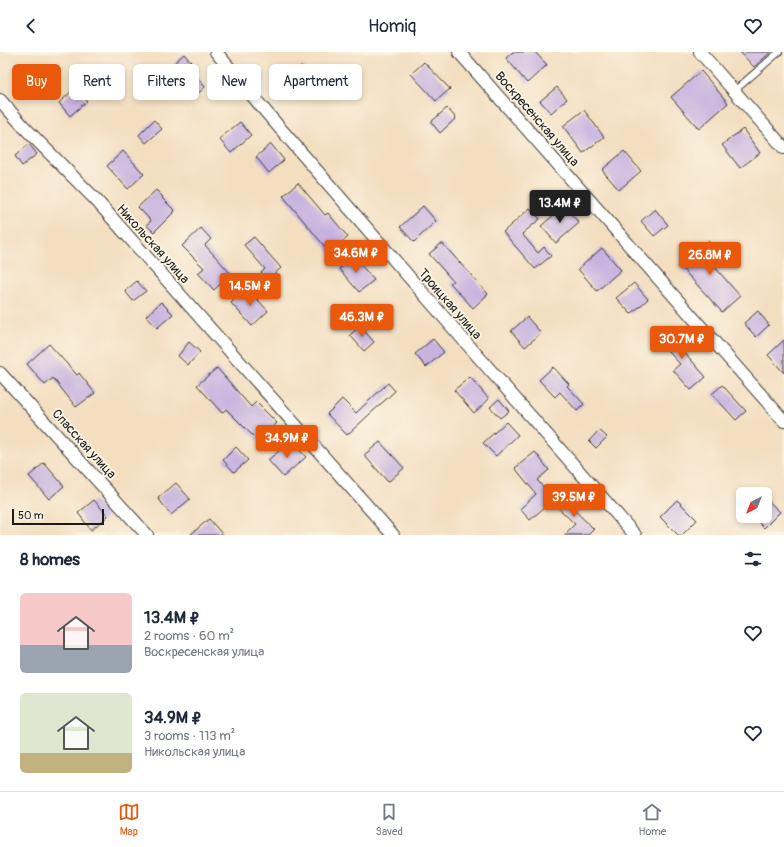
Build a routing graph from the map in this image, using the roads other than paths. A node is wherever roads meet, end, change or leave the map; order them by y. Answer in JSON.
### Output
{"nodes":[{"id":1,"x":216,"y":52,"type":"edge"},
{"id":2,"x":459,"y":52,"type":"edge"},
{"id":3,"x":700,"y":52,"type":"edge"},
{"id":4,"x":779,"y":52,"type":"edge"},
{"id":5,"x":734,"y":91,"type":"junction"},
{"id":6,"x":0,"y":100,"type":"edge"},
{"id":7,"x":784,"y":148,"type":"edge"},
{"id":8,"x":0,"y":373,"type":"edge"},
{"id":9,"x":784,"y":421,"type":"edge"},
{"id":10,"x":147,"y":535,"type":"edge"},
{"id":11,"x":393,"y":535,"type":"edge"},
{"id":12,"x":635,"y":535,"type":"edge"}],
"edges":[{"from":1,"to":12,"type":"street","name":"Троицкая улица"},
{"from":2,"to":9,"type":"street","name":"Воскресенская улица"},
{"from":3,"to":5,"type":"street"},
{"from":4,"to":5,"type":"lane"},
{"from":5,"to":7,"type":"street"},
{"from":6,"to":11,"type":"street","name":"Никольская улица"},
{"from":8,"to":10,"type":"street","name":"Спасская улица"}]}
